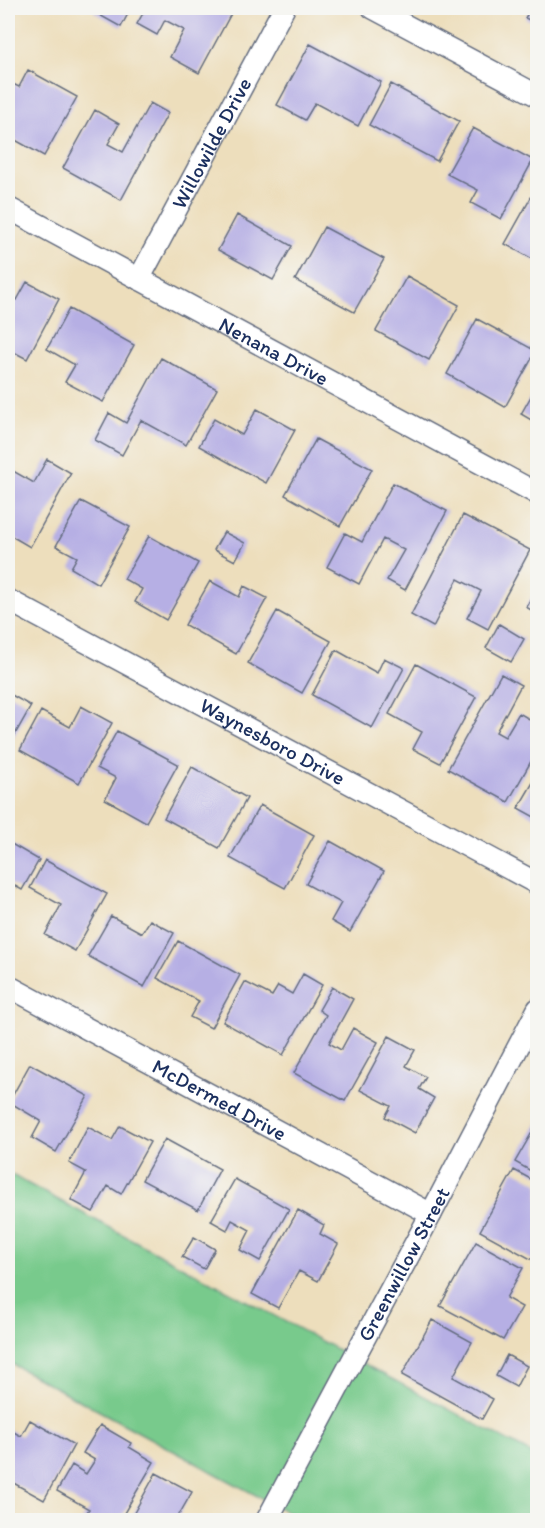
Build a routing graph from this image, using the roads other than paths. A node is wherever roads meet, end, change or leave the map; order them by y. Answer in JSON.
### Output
{"nodes":[{"id":1,"x":284,"y":8,"type":"edge"},
{"id":2,"x":373,"y":8,"type":"edge"},
{"id":3,"x":537,"y":96,"type":"edge"},
{"id":4,"x":8,"y":208,"type":"edge"},
{"id":5,"x":140,"y":279,"type":"junction"},
{"id":6,"x":537,"y":494,"type":"edge"},
{"id":7,"x":8,"y":600,"type":"edge"},
{"id":8,"x":537,"y":884,"type":"edge"},
{"id":9,"x":8,"y":986,"type":"edge"},
{"id":10,"x":537,"y":1009,"type":"edge"},
{"id":11,"x":431,"y":1214,"type":"junction"},
{"id":12,"x":267,"y":1521,"type":"edge"}],
"edges":[{"from":1,"to":5,"type":"street","name":"Willowilde Drive"},
{"from":2,"to":3,"type":"street"},
{"from":4,"to":5,"type":"street","name":"Nenana Drive"},
{"from":5,"to":6,"type":"street","name":"Nenana Drive"},
{"from":7,"to":8,"type":"street","name":"Waynesboro Drive"},
{"from":9,"to":11,"type":"street","name":"McDermed Drive"},
{"from":10,"to":11,"type":"street","name":"Greenwillow Street"},
{"from":11,"to":12,"type":"street","name":"Greenwillow Street"}]}
